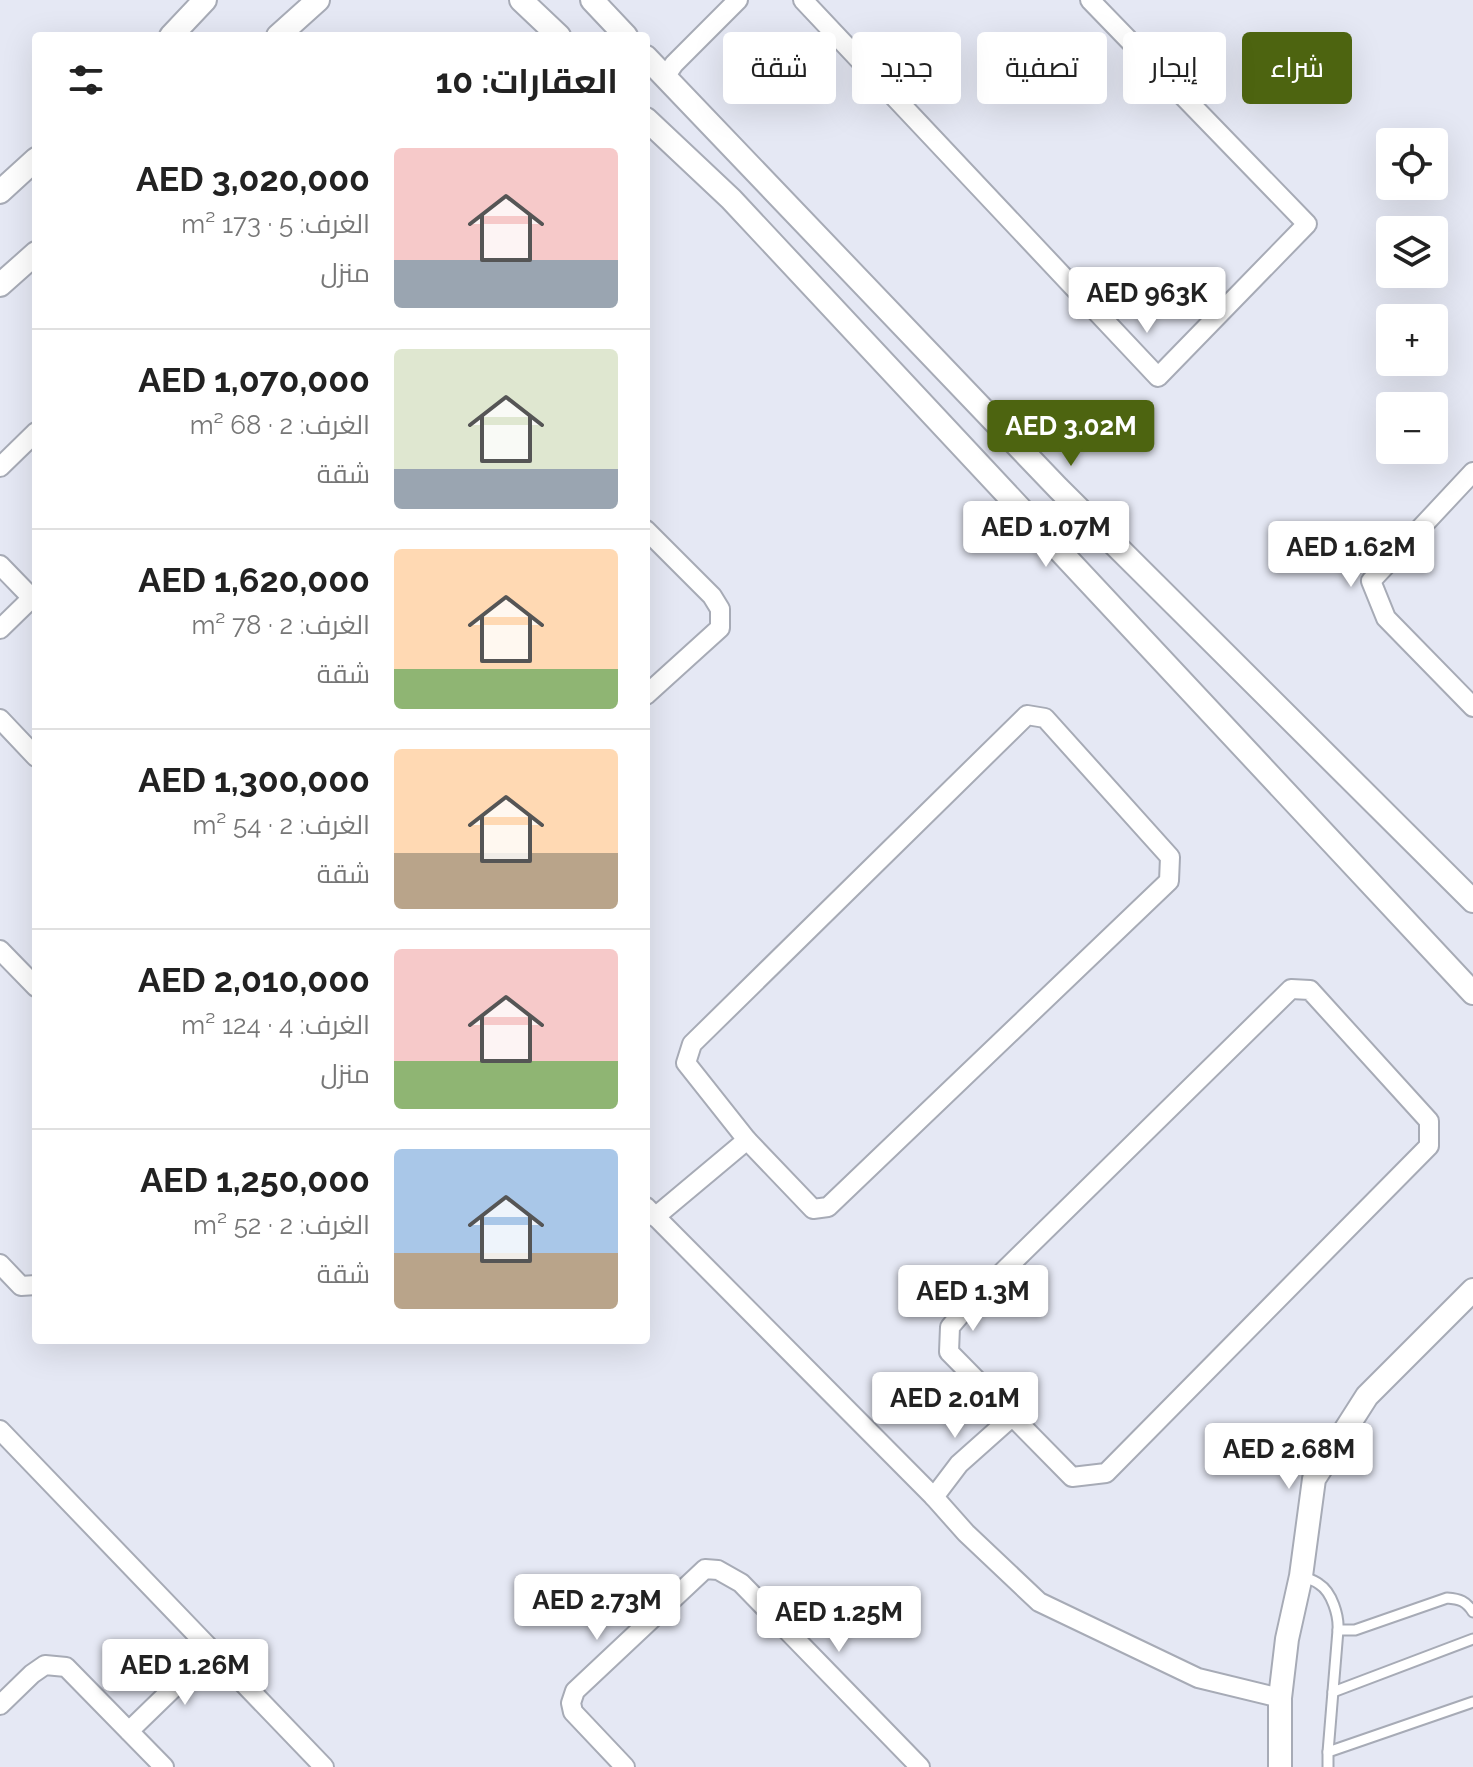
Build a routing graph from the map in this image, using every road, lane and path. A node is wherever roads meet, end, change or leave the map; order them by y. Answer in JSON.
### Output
{"nodes":[{"id":1,"x":205,"y":0,"type":"edge"},
{"id":2,"x":318,"y":0,"type":"edge"},
{"id":3,"x":521,"y":0,"type":"edge"},
{"id":4,"x":592,"y":0,"type":"edge"},
{"id":5,"x":738,"y":0,"type":"edge"},
{"id":6,"x":803,"y":0,"type":"edge"},
{"id":7,"x":1090,"y":0,"type":"edge"},
{"id":8,"x":175,"y":32,"type":"edge"},
{"id":9,"x":282,"y":32,"type":"edge"},
{"id":10,"x":555,"y":32,"type":"edge"},
{"id":11,"x":622,"y":32,"type":"edge"},
{"id":12,"x":650,"y":61,"type":"edge"},
{"id":13,"x":665,"y":77,"type":"junction"},
{"id":14,"x":657,"y":138,"type":"edge"},
{"id":15,"x":32,"y":163,"type":"edge"},
{"id":16,"x":0,"y":192,"type":"edge"},
{"id":17,"x":32,"y":257,"type":"edge"},
{"id":18,"x":841,"y":261,"type":"junction"},
{"id":19,"x":0,"y":285,"type":"edge"},
{"id":20,"x":814,"y":289,"type":"junction"},
{"id":21,"x":32,"y":436,"type":"edge"},
{"id":22,"x":0,"y":467,"type":"edge"},
{"id":23,"x":1473,"y":472,"type":"edge"},
{"id":24,"x":650,"y":534,"type":"edge"},
{"id":25,"x":0,"y":565,"type":"edge"},
{"id":26,"x":32,"y":594,"type":"edge"},
{"id":27,"x":32,"y":598,"type":"edge"},
{"id":28,"x":0,"y":629,"type":"edge"},
{"id":29,"x":650,"y":691,"type":"edge"},
{"id":30,"x":1473,"y":707,"type":"edge"},
{"id":31,"x":0,"y":719,"type":"edge"},
{"id":32,"x":32,"y":753,"type":"edge"},
{"id":33,"x":1473,"y":901,"type":"edge"},
{"id":34,"x":0,"y":950,"type":"edge"},
{"id":35,"x":32,"y":983,"type":"edge"},
{"id":36,"x":1473,"y":993,"type":"edge"},
{"id":37,"x":747,"y":1140,"type":"junction"},
{"id":38,"x":651,"y":1212,"type":"edge"},
{"id":39,"x":0,"y":1264,"type":"edge"},
{"id":40,"x":32,"y":1285,"type":"edge"},
{"id":41,"x":1473,"y":1290,"type":"edge"},
{"id":42,"x":1013,"y":1416,"type":"junction"},
{"id":43,"x":0,"y":1430,"type":"edge"},
{"id":44,"x":934,"y":1497,"type":"junction"},
{"id":45,"x":1301,"y":1576,"type":"junction"},
{"id":46,"x":1471,"y":1605,"type":"edge"},
{"id":47,"x":1338,"y":1630,"type":"junction"},
{"id":48,"x":1473,"y":1639,"type":"edge"},
{"id":49,"x":215,"y":1653,"type":"junction"},
{"id":50,"x":1333,"y":1692,"type":"junction"},
{"id":51,"x":1280,"y":1698,"type":"junction"},
{"id":52,"x":1473,"y":1702,"type":"edge"},
{"id":53,"x":0,"y":1705,"type":"edge"},
{"id":54,"x":129,"y":1731,"type":"junction"},
{"id":55,"x":1328,"y":1752,"type":"junction"},
{"id":56,"x":164,"y":1767,"type":"edge"},
{"id":57,"x":324,"y":1767,"type":"edge"},
{"id":58,"x":625,"y":1767,"type":"edge"},
{"id":59,"x":920,"y":1767,"type":"edge"},
{"id":60,"x":1280,"y":1767,"type":"edge"},
{"id":61,"x":1328,"y":1767,"type":"edge"}],
"edges":[{"from":1,"to":8,"type":"street"},
{"from":2,"to":9,"type":"street"},
{"from":3,"to":10,"type":"street"},
{"from":4,"to":11,"type":"street"},
{"from":5,"to":13,"type":"street"},
{"from":6,"to":7,"type":"street"},
{"from":12,"to":13,"type":"street"},
{"from":13,"to":18,"type":"street"},
{"from":14,"to":20,"type":"street"},
{"from":15,"to":16,"type":"street"},
{"from":17,"to":19,"type":"street"},
{"from":18,"to":20,"type":"street"},
{"from":18,"to":33,"type":"street"},
{"from":20,"to":36,"type":"street"},
{"from":21,"to":22,"type":"street"},
{"from":23,"to":30,"type":"street"},
{"from":24,"to":29,"type":"street"},
{"from":25,"to":26,"type":"street"},
{"from":27,"to":28,"type":"street"},
{"from":31,"to":32,"type":"street"},
{"from":34,"to":35,"type":"street"},
{"from":37,"to":37,"type":"street"},
{"from":37,"to":38,"type":"street"},
{"from":38,"to":44,"type":"street"},
{"from":39,"to":40,"type":"street"},
{"from":41,"to":45,"type":"street"},
{"from":42,"to":42,"type":"street"},
{"from":42,"to":44,"type":"street"},
{"from":43,"to":49,"type":"street"},
{"from":44,"to":51,"type":"street"},
{"from":45,"to":47,"type":"lane"},
{"from":45,"to":51,"type":"street"},
{"from":46,"to":47,"type":"lane"},
{"from":47,"to":50,"type":"lane"},
{"from":48,"to":50,"type":"lane"},
{"from":49,"to":54,"type":"street"},
{"from":49,"to":57,"type":"street"},
{"from":50,"to":55,"type":"lane"},
{"from":51,"to":60,"type":"street"},
{"from":52,"to":55,"type":"lane"},
{"from":53,"to":54,"type":"street"},
{"from":54,"to":56,"type":"street"},
{"from":55,"to":61,"type":"lane"},
{"from":58,"to":59,"type":"street"}]}
